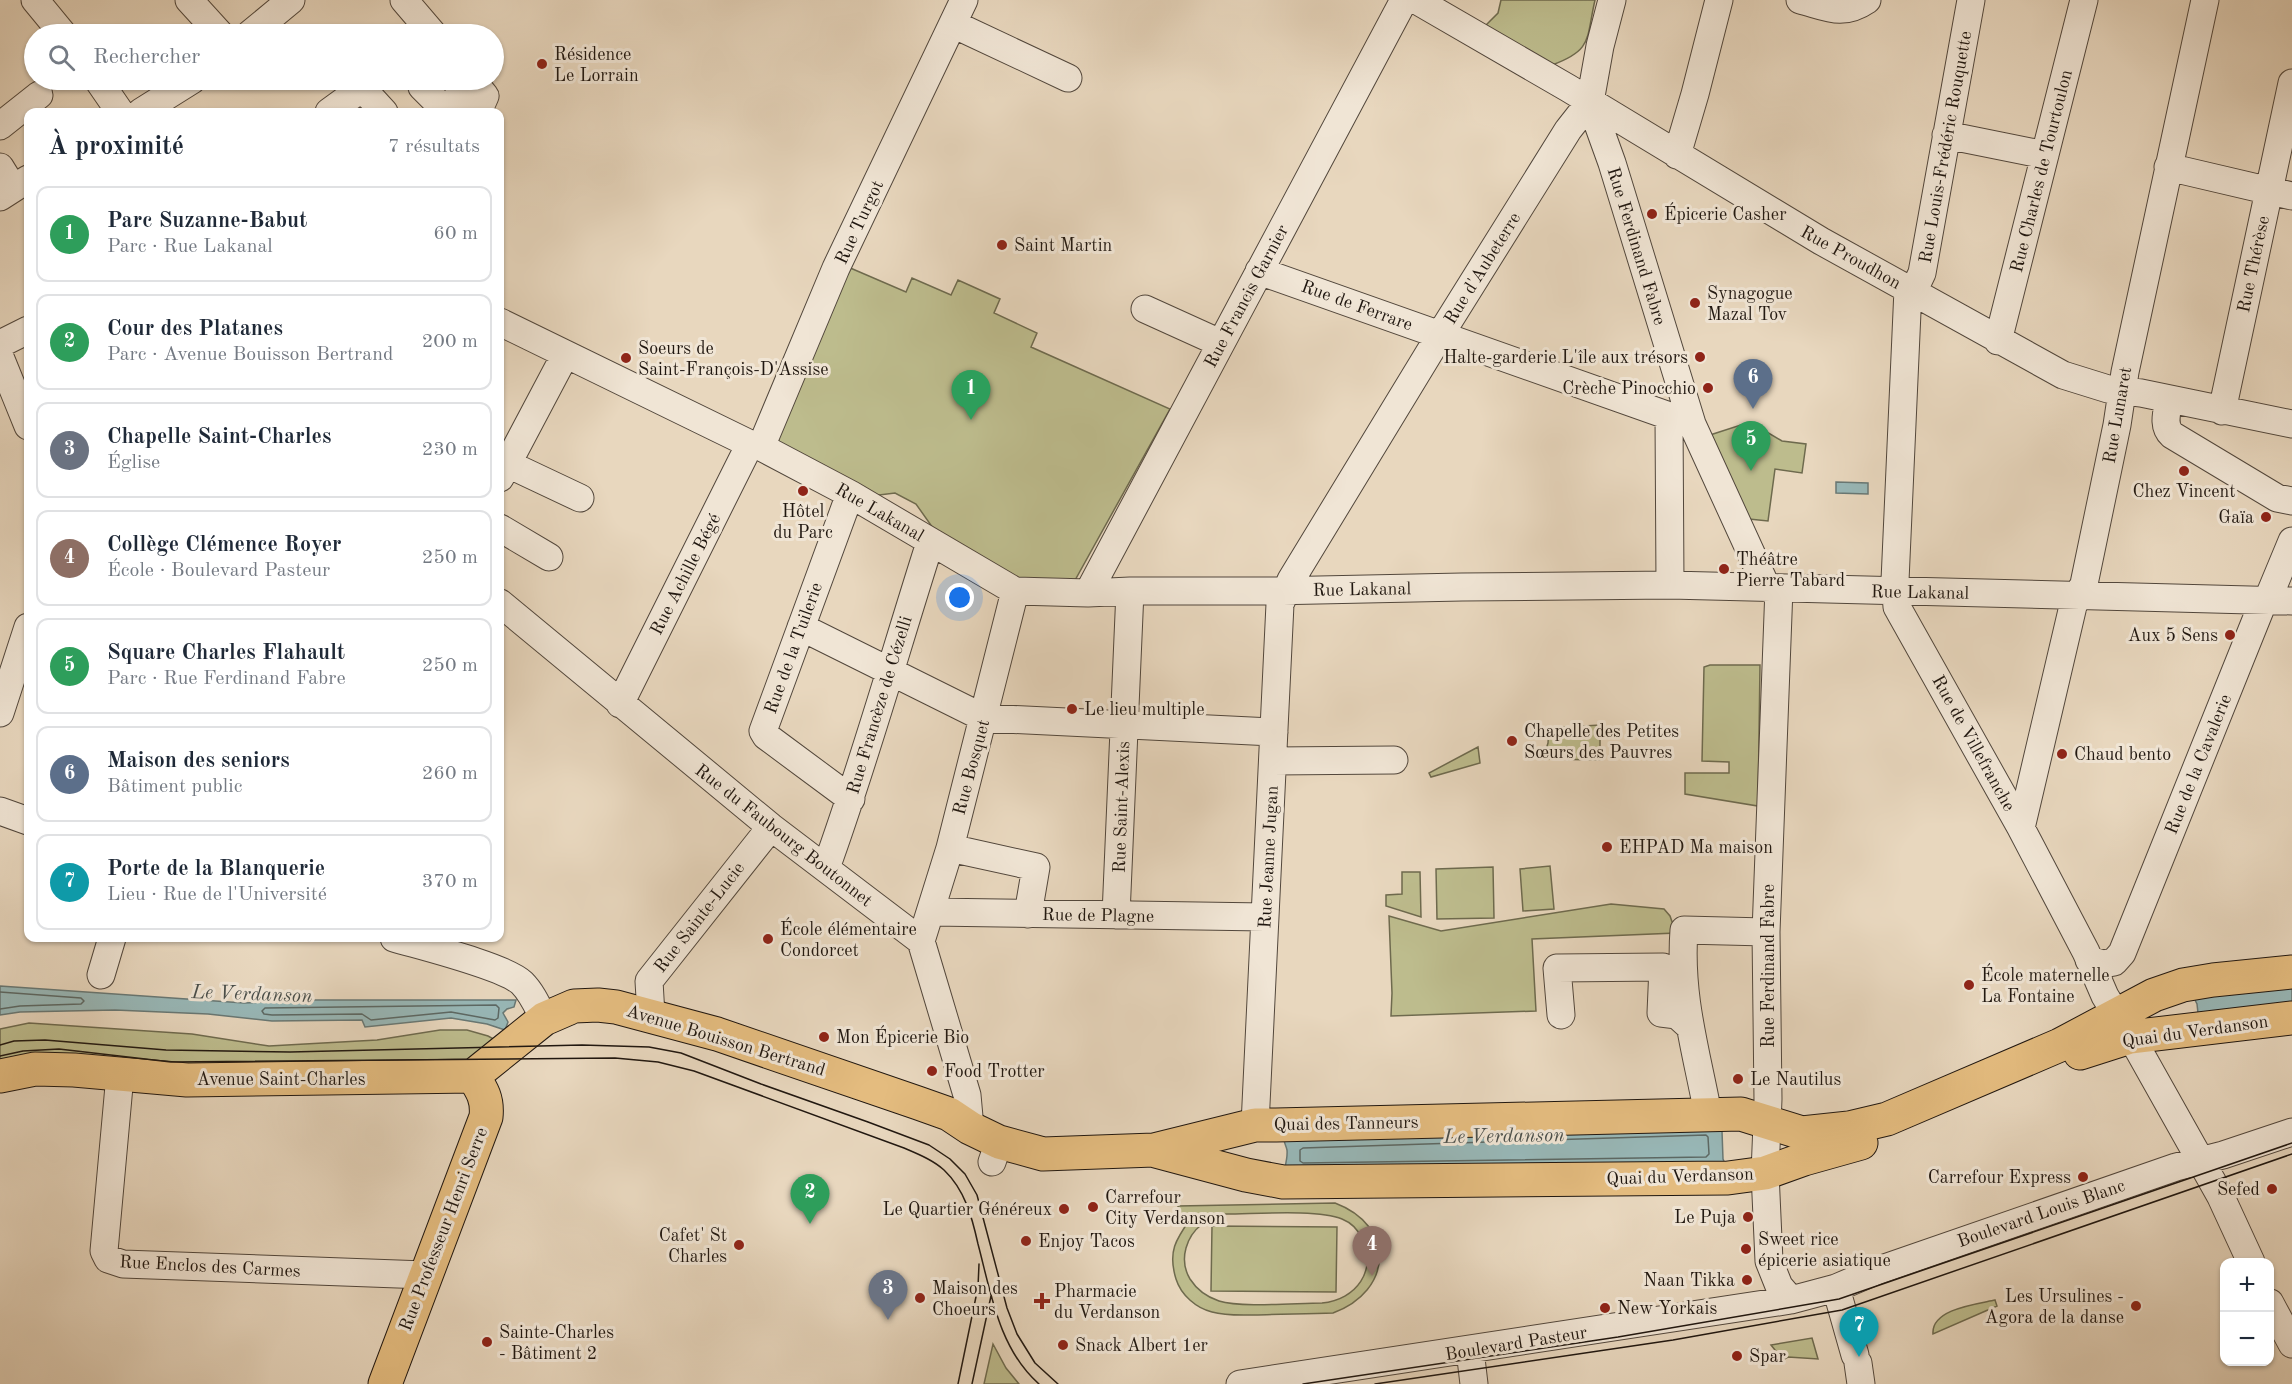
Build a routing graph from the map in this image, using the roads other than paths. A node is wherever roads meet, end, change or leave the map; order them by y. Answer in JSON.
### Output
{"nodes":[{"id":1,"x":35,"y":0,"type":"edge"},
{"id":2,"x":189,"y":0,"type":"edge"},
{"id":3,"x":291,"y":0,"type":"edge"},
{"id":4,"x":404,"y":0,"type":"edge"},
{"id":5,"x":964,"y":0,"type":"edge"},
{"id":6,"x":1404,"y":0,"type":"edge"},
{"id":7,"x":1416,"y":0,"type":"edge"},
{"id":8,"x":1612,"y":0,"type":"edge"},
{"id":9,"x":1719,"y":0,"type":"edge"},
{"id":10,"x":1800,"y":0,"type":"edge"},
{"id":11,"x":1867,"y":0,"type":"edge"},
{"id":12,"x":1971,"y":0,"type":"edge"},
{"id":13,"x":2084,"y":0,"type":"edge"},
{"id":14,"x":2205,"y":0,"type":"edge"},
{"id":15,"x":55,"y":24,"type":"edge"},
{"id":16,"x":211,"y":24,"type":"edge"},
{"id":17,"x":262,"y":24,"type":"edge"},
{"id":18,"x":424,"y":24,"type":"edge"},
{"id":19,"x":952,"y":24,"type":"junction"},
{"id":20,"x":1068,"y":78,"type":"dead end"},
{"id":21,"x":2292,"y":83,"type":"edge"},
{"id":22,"x":105,"y":90,"type":"edge"},
{"id":23,"x":176,"y":90,"type":"edge"},
{"id":24,"x":359,"y":90,"type":"edge"},
{"id":25,"x":364,"y":90,"type":"edge"},
{"id":26,"x":425,"y":90,"type":"edge"},
{"id":27,"x":459,"y":90,"type":"edge"},
{"id":28,"x":480,"y":90,"type":"edge"},
{"id":29,"x":39,"y":95,"type":"dead end"},
{"id":30,"x":1590,"y":102,"type":"junction"},
{"id":31,"x":117,"y":108,"type":"edge"},
{"id":32,"x":147,"y":108,"type":"edge"},
{"id":33,"x":334,"y":108,"type":"edge"},
{"id":34,"x":380,"y":108,"type":"edge"},
{"id":35,"x":453,"y":108,"type":"edge"},
{"id":36,"x":453,"y":108,"type":"edge"},
{"id":37,"x":480,"y":108,"type":"edge"},
{"id":38,"x":0,"y":126,"type":"edge"},
{"id":39,"x":1946,"y":135,"type":"junction"},
{"id":40,"x":1677,"y":154,"type":"junction"},
{"id":41,"x":2045,"y":155,"type":"junction"},
{"id":42,"x":2168,"y":167,"type":"junction"},
{"id":43,"x":2281,"y":194,"type":"edge"},
{"id":44,"x":1259,"y":271,"type":"junction"},
{"id":45,"x":1911,"y":290,"type":"junction"},
{"id":46,"x":1145,"y":309,"type":"dead end"},
{"id":47,"x":504,"y":324,"type":"edge"},
{"id":48,"x":24,"y":332,"type":"edge"},
{"id":49,"x":1440,"y":335,"type":"junction"},
{"id":50,"x":1998,"y":341,"type":"junction"},
{"id":51,"x":1220,"y":343,"type":"junction"},
{"id":52,"x":0,"y":344,"type":"edge"},
{"id":53,"x":565,"y":355,"type":"junction"},
{"id":54,"x":0,"y":357,"type":"edge"},
{"id":55,"x":2122,"y":391,"type":"junction"},
{"id":56,"x":2169,"y":400,"type":"junction"},
{"id":57,"x":2222,"y":411,"type":"junction"},
{"id":58,"x":24,"y":416,"type":"edge"},
{"id":59,"x":1680,"y":420,"type":"junction"},
{"id":60,"x":2292,"y":424,"type":"edge"},
{"id":61,"x":755,"y":445,"type":"junction"},
{"id":62,"x":504,"y":471,"type":"edge"},
{"id":63,"x":850,"y":494,"type":"junction"},
{"id":64,"x":580,"y":498,"type":"dead end"},
{"id":65,"x":2292,"y":501,"type":"edge"},
{"id":66,"x":504,"y":530,"type":"edge"},
{"id":67,"x":2292,"y":541,"type":"edge"},
{"id":68,"x":932,"y":543,"type":"junction"},
{"id":69,"x":549,"y":557,"type":"dead end"},
{"id":70,"x":1670,"y":585,"type":"junction"},
{"id":71,"x":1773,"y":588,"type":"junction"},
{"id":72,"x":1286,"y":590,"type":"junction"},
{"id":73,"x":1015,"y":591,"type":"junction"},
{"id":74,"x":1130,"y":591,"type":"junction"},
{"id":75,"x":1896,"y":591,"type":"junction"},
{"id":76,"x":1088,"y":593,"type":"junction"},
{"id":77,"x":2078,"y":596,"type":"junction"},
{"id":78,"x":2265,"y":600,"type":"junction"},
{"id":79,"x":2292,"y":601,"type":"edge"},
{"id":80,"x":504,"y":606,"type":"edge"},
{"id":81,"x":801,"y":627,"type":"junction"},
{"id":82,"x":24,"y":634,"type":"edge"},
{"id":83,"x":7,"y":665,"type":"edge"},
{"id":84,"x":889,"y":670,"type":"junction"},
{"id":85,"x":620,"y":704,"type":"junction"},
{"id":86,"x":0,"y":713,"type":"edge"},
{"id":87,"x":984,"y":718,"type":"junction"},
{"id":88,"x":1124,"y":726,"type":"junction"},
{"id":89,"x":1274,"y":732,"type":"junction"},
{"id":90,"x":1394,"y":760,"type":"dead end"},
{"id":91,"x":1273,"y":761,"type":"junction"},
{"id":92,"x":851,"y":799,"type":"junction"},
{"id":93,"x":0,"y":812,"type":"edge"},
{"id":94,"x":24,"y":819,"type":"edge"},
{"id":95,"x":771,"y":826,"type":"junction"},
{"id":96,"x":2021,"y":828,"type":"junction"},
{"id":97,"x":950,"y":848,"type":"junction"},
{"id":98,"x":826,"y":868,"type":"junction"},
{"id":99,"x":932,"y":912,"type":"junction"},
{"id":100,"x":1028,"y":914,"type":"junction"},
{"id":101,"x":1116,"y":915,"type":"junction"},
{"id":102,"x":1265,"y":917,"type":"junction"},
{"id":103,"x":1766,"y":932,"type":"junction"},
{"id":104,"x":111,"y":942,"type":"edge"},
{"id":105,"x":407,"y":942,"type":"edge"},
{"id":106,"x":921,"y":942,"type":"junction"},
{"id":107,"x":2089,"y":960,"type":"junction"},
{"id":108,"x":2292,"y":972,"type":"edge"},
{"id":109,"x":101,"y":975,"type":"dead end"},
{"id":110,"x":1561,"y":1015,"type":"dead end"},
{"id":111,"x":651,"y":1016,"type":"junction"},
{"id":112,"x":2292,"y":1018,"type":"edge"},
{"id":113,"x":544,"y":1019,"type":"junction"},
{"id":114,"x":1688,"y":1025,"type":"junction"},
{"id":115,"x":2123,"y":1027,"type":"junction"},
{"id":116,"x":120,"y":1075,"type":"junction"},
{"id":117,"x":0,"y":1076,"type":"edge"},
{"id":118,"x":473,"y":1076,"type":"junction"},
{"id":119,"x":1708,"y":1114,"type":"junction"},
{"id":120,"x":1766,"y":1121,"type":"junction"},
{"id":121,"x":1265,"y":1125,"type":"junction"},
{"id":122,"x":2292,"y":1132,"type":"edge"},
{"id":123,"x":987,"y":1144,"type":"junction"},
{"id":124,"x":1155,"y":1150,"type":"junction"},
{"id":125,"x":2199,"y":1160,"type":"junction"},
{"id":126,"x":1765,"y":1173,"type":"junction"},
{"id":127,"x":1258,"y":1177,"type":"junction"},
{"id":128,"x":2249,"y":1258,"type":"edge"},
{"id":129,"x":426,"y":1275,"type":"junction"},
{"id":130,"x":1836,"y":1288,"type":"junction"},
{"id":131,"x":2292,"y":1296,"type":"edge"},
{"id":132,"x":1791,"y":1300,"type":"junction"},
{"id":133,"x":2274,"y":1301,"type":"edge"},
{"id":134,"x":2274,"y":1310,"type":"edge"},
{"id":135,"x":2292,"y":1344,"type":"edge"},
{"id":136,"x":1470,"y":1350,"type":"junction"},
{"id":137,"x":1858,"y":1367,"type":"edge"},
{"id":138,"x":1348,"y":1376,"type":"edge"},
{"id":139,"x":1254,"y":1383,"type":"edge"},
{"id":140,"x":385,"y":1384,"type":"edge"},
{"id":141,"x":1474,"y":1384,"type":"edge"}],
"edges":[{"from":1,"to":15,"type":"street"},
{"from":2,"to":16,"type":"street"},
{"from":3,"to":17,"type":"street"},
{"from":4,"to":18,"type":"street"},
{"from":5,"to":19,"type":"street","name":"Rue Turgot"},
{"from":6,"to":44,"type":"street","name":"Rue Francis Garnier"},
{"from":7,"to":30,"type":"street","name":"Rue Proudhon"},
{"from":8,"to":30,"type":"street"},
{"from":9,"to":40,"type":"street"},
{"from":10,"to":11,"type":"street"},
{"from":12,"to":39,"type":"street","name":"Rue Louis-Frédéric Rouquette"},
{"from":13,"to":41,"type":"street","name":"Rue Charles de Tourtoulon"},
{"from":14,"to":42,"type":"street","name":"Rue Lunaret"},
{"from":19,"to":20,"type":"street"},
{"from":19,"to":61,"type":"street","name":"Rue Turgot"},
{"from":21,"to":43,"type":"street","name":"Rue Thérèse"},
{"from":22,"to":31,"type":"street"},
{"from":23,"to":32,"type":"street"},
{"from":24,"to":33,"type":"street"},
{"from":25,"to":34,"type":"street"},
{"from":26,"to":35,"type":"street"},
{"from":27,"to":36,"type":"street"},
{"from":28,"to":37,"type":"street"},
{"from":29,"to":38,"type":"street"},
{"from":30,"to":40,"type":"street","name":"Rue Proudhon"},
{"from":30,"to":49,"type":"street","name":"Rue d'Aubeterre"},
{"from":30,"to":59,"type":"street","name":"Rue Ferdinand Fabre"},
{"from":39,"to":41,"type":"street"},
{"from":39,"to":45,"type":"street","name":"Rue Louis-Frédéric Rouquette"},
{"from":40,"to":45,"type":"street","name":"Rue Proudhon"},
{"from":41,"to":50,"type":"street","name":"Rue Charles de Tourtoulon"},
{"from":42,"to":43,"type":"street"},
{"from":42,"to":55,"type":"street","name":"Rue Lunaret"},
{"from":43,"to":57,"type":"street","name":"Rue Thérèse"},
{"from":44,"to":49,"type":"street","name":"Rue de Ferrare"},
{"from":44,"to":51,"type":"street","name":"Rue Francis Garnier"},
{"from":45,"to":50,"type":"street","name":"Rue Proudhon"},
{"from":45,"to":75,"type":"street","name":"Rue de Villefranche"},
{"from":46,"to":51,"type":"street"},
{"from":47,"to":53,"type":"street","name":"Rue Lakanal"},
{"from":48,"to":52,"type":"street"},
{"from":49,"to":59,"type":"street","name":"Rue de Ferrare"},
{"from":49,"to":72,"type":"street","name":"Rue d'Aubeterre"},
{"from":50,"to":55,"type":"street","name":"Rue Proudhon"},
{"from":51,"to":76,"type":"street","name":"Rue Francis Garnier"},
{"from":53,"to":61,"type":"street","name":"Rue Lakanal"},
{"from":53,"to":62,"type":"street"},
{"from":54,"to":58,"type":"street"},
{"from":55,"to":56,"type":"street","name":"Rue Proudhon"},
{"from":55,"to":77,"type":"street","name":"Rue Lunaret"},
{"from":56,"to":57,"type":"street","name":"Rue Proudhon"},
{"from":56,"to":65,"type":"street"},
{"from":57,"to":60,"type":"street","name":"Rue Proudhon"},
{"from":59,"to":70,"type":"street"},
{"from":59,"to":71,"type":"street","name":"Rue Ferdinand Fabre"},
{"from":61,"to":63,"type":"street","name":"Rue Lakanal"},
{"from":61,"to":85,"type":"street","name":"Rue Achille Bégé"},
{"from":62,"to":64,"type":"street"},
{"from":63,"to":68,"type":"street","name":"Rue Lakanal"},
{"from":63,"to":81,"type":"street","name":"Rue de la Tuilerie"},
{"from":66,"to":69,"type":"street"},
{"from":67,"to":78,"type":"street","name":"Rue de la Cavalerie"},
{"from":68,"to":73,"type":"street","name":"Rue Lakanal"},
{"from":68,"to":84,"type":"street","name":"Rue Francèze de Cézelli"},
{"from":70,"to":71,"type":"street","name":"Rue Lakanal"},
{"from":70,"to":72,"type":"street","name":"Rue Lakanal"},
{"from":71,"to":75,"type":"street","name":"Rue Lakanal"},
{"from":71,"to":103,"type":"street","name":"Rue Ferdinand Fabre"},
{"from":72,"to":74,"type":"street","name":"Rue Lakanal"},
{"from":72,"to":89,"type":"street","name":"Rue Jeanne Jugan"},
{"from":73,"to":76,"type":"street","name":"Rue Lakanal"},
{"from":73,"to":87,"type":"street","name":"Rue Bosquet"},
{"from":74,"to":76,"type":"street","name":"Rue Lakanal"},
{"from":74,"to":88,"type":"street","name":"Rue Saint-Alexis"},
{"from":75,"to":77,"type":"street","name":"Rue Lakanal"},
{"from":75,"to":96,"type":"street","name":"Rue de Villefranche"},
{"from":77,"to":78,"type":"street","name":"Rue Lakanal"},
{"from":77,"to":96,"type":"street","name":"Rue Lunaret"},
{"from":78,"to":79,"type":"street","name":"Rue Lakanal"},
{"from":78,"to":107,"type":"street","name":"Rue de la Cavalerie"},
{"from":80,"to":85,"type":"street","name":"Rue du Faubourg Boutonnet"},
{"from":81,"to":84,"type":"street"},
{"from":81,"to":92,"type":"street","name":"Rue de la Tuilerie"},
{"from":82,"to":83,"type":"street"},
{"from":83,"to":86,"type":"street"},
{"from":84,"to":87,"type":"street"},
{"from":84,"to":92,"type":"street","name":"Rue Francèze de Cézelli"},
{"from":85,"to":95,"type":"street","name":"Rue du Faubourg Boutonnet"},
{"from":87,"to":88,"type":"street"},
{"from":87,"to":97,"type":"street","name":"Rue Bosquet"},
{"from":88,"to":89,"type":"street"},
{"from":88,"to":101,"type":"street","name":"Rue Saint-Alexis"},
{"from":89,"to":91,"type":"street","name":"Rue Jeanne Jugan"},
{"from":90,"to":91,"type":"street"},
{"from":91,"to":102,"type":"street","name":"Rue Jeanne Jugan"},
{"from":92,"to":98,"type":"street","name":"Rue Francèze de Cézelli"},
{"from":93,"to":94,"type":"street"},
{"from":95,"to":98,"type":"street","name":"Rue du Faubourg Boutonnet"},
{"from":95,"to":111,"type":"street","name":"Rue Sainte-Lucie"},
{"from":96,"to":107,"type":"street","name":"Rue de Villefranche"},
{"from":97,"to":99,"type":"street","name":"Rue Bosquet"},
{"from":97,"to":100,"type":"street"},
{"from":98,"to":106,"type":"street","name":"Rue du Faubourg Boutonnet"},
{"from":99,"to":100,"type":"street","name":"Rue de Plagne"},
{"from":99,"to":106,"type":"street","name":"Rue Bosquet"},
{"from":100,"to":101,"type":"street","name":"Rue de Plagne"},
{"from":101,"to":102,"type":"street","name":"Rue de Plagne"},
{"from":102,"to":121,"type":"street","name":"Rue Jeanne Jugan"},
{"from":103,"to":114,"type":"street"},
{"from":103,"to":120,"type":"street","name":"Rue Ferdinand Fabre"},
{"from":104,"to":109,"type":"street"},
{"from":105,"to":113,"type":"street"},
{"from":106,"to":123,"type":"street"},
{"from":107,"to":115,"type":"street","name":"Rue de Villefranche"},
{"from":108,"to":115,"type":"main road","name":"Quai du Verdanson"},
{"from":110,"to":114,"type":"street"},
{"from":111,"to":113,"type":"main road","name":"Avenue Bouisson Bertrand"},
{"from":111,"to":123,"type":"main road","name":"Avenue Bouisson Bertrand"},
{"from":112,"to":115,"type":"main road","name":"Quai du Verdanson"},
{"from":113,"to":118,"type":"main road"},
{"from":114,"to":119,"type":"street"},
{"from":115,"to":120,"type":"main road","name":"Quai du Verdanson"},
{"from":115,"to":125,"type":"street","name":"Rue de Villefranche"},
{"from":115,"to":126,"type":"main road","name":"Quai du Verdanson"},
{"from":116,"to":117,"type":"main road","name":"Avenue Saint-Charles"},
{"from":116,"to":118,"type":"main road","name":"Avenue Saint-Charles"},
{"from":116,"to":129,"type":"street","name":"Rue Enclos des Carmes"},
{"from":118,"to":129,"type":"main road","name":"Rue Professeur Henri Serre"},
{"from":119,"to":120,"type":"main road","name":"Quai des Tanneurs"},
{"from":119,"to":121,"type":"main road","name":"Quai des Tanneurs"},
{"from":120,"to":126,"type":"street","name":"Rue Ferdinand Fabre"},
{"from":121,"to":124,"type":"main road","name":"Quai des Tanneurs"},
{"from":121,"to":127,"type":"main road"},
{"from":122,"to":125,"type":"street","name":"Boulevard Louis Blanc"},
{"from":123,"to":124,"type":"main road","name":"Quai des Tanneurs"},
{"from":124,"to":127,"type":"main road","name":"Quai du Verdanson"},
{"from":125,"to":128,"type":"street","name":"Rue de Villefranche"},
{"from":125,"to":130,"type":"street","name":"Boulevard Louis Blanc"},
{"from":126,"to":127,"type":"main road","name":"Quai du Verdanson"},
{"from":126,"to":132,"type":"street","name":"Rue Ferdinand Fabre"},
{"from":129,"to":140,"type":"main road","name":"Rue Professeur Henri Serre"},
{"from":130,"to":132,"type":"street","name":"Boulevard Louis Blanc"},
{"from":130,"to":137,"type":"street"},
{"from":131,"to":133,"type":"street"},
{"from":132,"to":136,"type":"street","name":"Boulevard Pasteur"},
{"from":134,"to":135,"type":"street"},
{"from":136,"to":138,"type":"street","name":"Boulevard Pasteur"},
{"from":136,"to":141,"type":"street"},
{"from":138,"to":139,"type":"street","name":"Boulevard Pasteur"}]}
